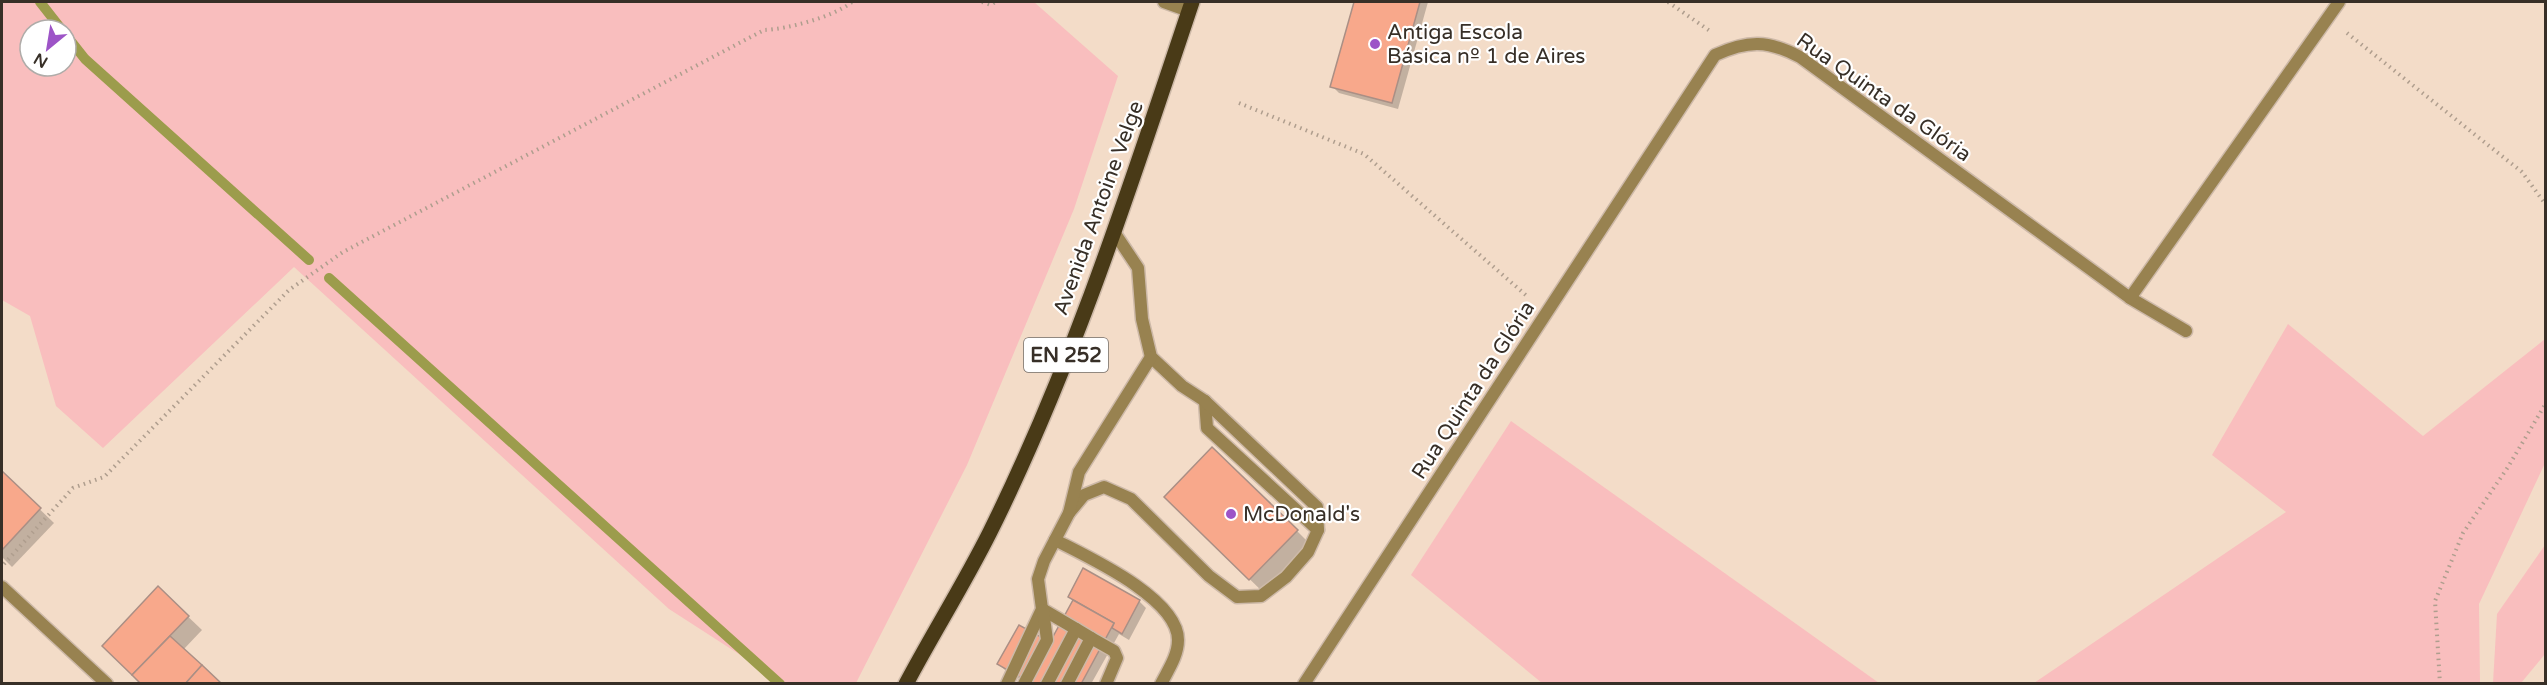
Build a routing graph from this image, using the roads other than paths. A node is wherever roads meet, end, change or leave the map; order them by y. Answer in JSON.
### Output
{"nodes":[{"id":1,"x":1164,"y":2,"type":"edge"},
{"id":2,"x":2339,"y":2,"type":"edge"},
{"id":3,"x":1191,"y":6,"type":"edge"},
{"id":4,"x":1114,"y":232,"type":"junction"},
{"id":5,"x":2130,"y":298,"type":"junction"},
{"id":6,"x":2186,"y":331,"type":"dead end"},
{"id":7,"x":1151,"y":357,"type":"junction"},
{"id":8,"x":1205,"y":401,"type":"junction"},
{"id":9,"x":1069,"y":513,"type":"junction"},
{"id":10,"x":1318,"y":530,"type":"junction"},
{"id":11,"x":1055,"y":540,"type":"junction"},
{"id":12,"x":2,"y":587,"type":"edge"},
{"id":13,"x":1042,"y":609,"type":"junction"},
{"id":14,"x":1076,"y":629,"type":"junction"},
{"id":15,"x":1091,"y":638,"type":"junction"},
{"id":16,"x":107,"y":684,"type":"edge"},
{"id":17,"x":906,"y":684,"type":"edge"},
{"id":18,"x":1007,"y":684,"type":"edge"},
{"id":19,"x":1024,"y":684,"type":"edge"},
{"id":20,"x":1047,"y":684,"type":"edge"},
{"id":21,"x":1066,"y":684,"type":"edge"},
{"id":22,"x":1106,"y":684,"type":"edge"},
{"id":23,"x":1161,"y":684,"type":"edge"},
{"id":24,"x":1304,"y":684,"type":"edge"}],
"edges":[{"from":1,"to":3,"type":"street"},
{"from":2,"to":5,"type":"street"},
{"from":3,"to":4,"type":"main road","name":"Avenida Antoine Velge","number":"EN 252"},
{"from":4,"to":7,"type":"street"},
{"from":4,"to":17,"type":"main road","name":"Avenida Antoine Velge","number":"EN 252"},
{"from":5,"to":6,"type":"street","name":"Rua Quinta da Glória"},
{"from":5,"to":24,"type":"street","name":"Rua Quinta da Glória"},
{"from":7,"to":8,"type":"street"},
{"from":7,"to":9,"type":"street"},
{"from":8,"to":10,"type":"street"},
{"from":8,"to":10,"type":"street"},
{"from":9,"to":10,"type":"street"},
{"from":9,"to":11,"type":"street"},
{"from":11,"to":13,"type":"street"},
{"from":11,"to":23,"type":"street"},
{"from":12,"to":16,"type":"street"},
{"from":13,"to":14,"type":"street"},
{"from":13,"to":18,"type":"street"},
{"from":13,"to":19,"type":"street"},
{"from":14,"to":15,"type":"street"},
{"from":14,"to":20,"type":"street"},
{"from":15,"to":21,"type":"street"},
{"from":15,"to":22,"type":"street"}]}
